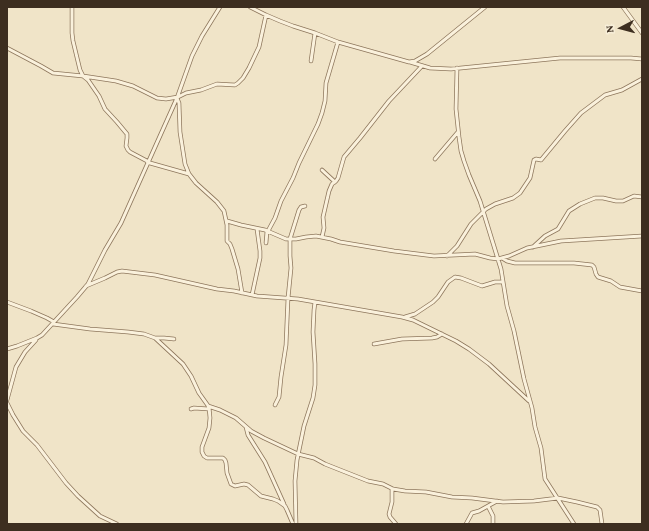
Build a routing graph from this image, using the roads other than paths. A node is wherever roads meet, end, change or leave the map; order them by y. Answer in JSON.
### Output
{"nodes":[{"id":1,"x":72,"y":7,"type":"edge"},
{"id":2,"x":220,"y":7,"type":"edge"},
{"id":3,"x":250,"y":7,"type":"edge"},
{"id":4,"x":485,"y":7,"type":"edge"},
{"id":5,"x":623,"y":7,"type":"edge"},
{"id":6,"x":266,"y":15,"type":"junction"},
{"id":7,"x":315,"y":32,"type":"junction"},
{"id":8,"x":642,"y":33,"type":"edge"},
{"id":9,"x":338,"y":42,"type":"junction"},
{"id":10,"x":7,"y":48,"type":"edge"},
{"id":11,"x":642,"y":59,"type":"edge"},
{"id":12,"x":312,"y":61,"type":"dead end"},
{"id":13,"x":409,"y":62,"type":"junction"},
{"id":14,"x":422,"y":66,"type":"junction"},
{"id":15,"x":457,"y":68,"type":"junction"},
{"id":16,"x":83,"y":76,"type":"junction"},
{"id":17,"x":642,"y":79,"type":"edge"},
{"id":18,"x":178,"y":98,"type":"junction"},
{"id":19,"x":458,"y":132,"type":"junction"},
{"id":20,"x":435,"y":159,"type":"dead end"},
{"id":21,"x":148,"y":164,"type":"junction"},
{"id":22,"x":322,"y":170,"type":"dead end"},
{"id":23,"x":189,"y":174,"type":"junction"},
{"id":24,"x":335,"y":182,"type":"junction"},
{"id":25,"x":642,"y":196,"type":"edge"},
{"id":26,"x":305,"y":206,"type":"dead end"},
{"id":27,"x":484,"y":212,"type":"junction"},
{"id":28,"x":227,"y":221,"type":"junction"},
{"id":29,"x":257,"y":228,"type":"junction"},
{"id":30,"x":268,"y":231,"type":"junction"},
{"id":31,"x":642,"y":236,"type":"edge"},
{"id":32,"x":322,"y":237,"type":"junction"},
{"id":33,"x":290,"y":239,"type":"junction"},
{"id":34,"x":266,"y":243,"type":"dead end"},
{"id":35,"x":533,"y":247,"type":"junction"},
{"id":36,"x":447,"y":256,"type":"junction"},
{"id":37,"x":500,"y":258,"type":"junction"},
{"id":38,"x":502,"y":282,"type":"junction"},
{"id":39,"x":86,"y":286,"type":"junction"},
{"id":40,"x":642,"y":291,"type":"edge"},
{"id":41,"x":242,"y":293,"type":"junction"},
{"id":42,"x":252,"y":295,"type":"junction"},
{"id":43,"x":288,"y":298,"type":"junction"},
{"id":44,"x":7,"y":302,"type":"edge"},
{"id":45,"x":316,"y":302,"type":"junction"},
{"id":46,"x":405,"y":318,"type":"junction"},
{"id":47,"x":53,"y":323,"type":"junction"},
{"id":48,"x":442,"y":334,"type":"junction"},
{"id":49,"x":37,"y":338,"type":"junction"},
{"id":50,"x":155,"y":338,"type":"junction"},
{"id":51,"x":174,"y":339,"type":"dead end"},
{"id":52,"x":374,"y":344,"type":"dead end"},
{"id":53,"x":7,"y":348,"type":"edge"},
{"id":54,"x":529,"y":400,"type":"junction"},
{"id":55,"x":7,"y":401,"type":"edge"},
{"id":56,"x":275,"y":405,"type":"dead end"},
{"id":57,"x":209,"y":407,"type":"junction"},
{"id":58,"x":191,"y":409,"type":"dead end"},
{"id":59,"x":246,"y":427,"type":"junction"},
{"id":60,"x":298,"y":454,"type":"junction"},
{"id":61,"x":392,"y":489,"type":"junction"},
{"id":62,"x":558,"y":498,"type":"junction"},
{"id":63,"x":497,"y":501,"type":"junction"},
{"id":64,"x":285,"y":506,"type":"junction"},
{"id":65,"x":488,"y":506,"type":"junction"},
{"id":66,"x":117,"y":524,"type":"edge"},
{"id":67,"x":295,"y":524,"type":"edge"},
{"id":68,"x":396,"y":524,"type":"edge"},
{"id":69,"x":466,"y":524,"type":"edge"},
{"id":70,"x":493,"y":524,"type":"edge"},
{"id":71,"x":574,"y":524,"type":"edge"},
{"id":72,"x":602,"y":524,"type":"edge"}],
"edges":[{"from":1,"to":16,"type":"street"},
{"from":2,"to":18,"type":"street"},
{"from":3,"to":6,"type":"street"},
{"from":4,"to":13,"type":"street"},
{"from":5,"to":8,"type":"street"},
{"from":6,"to":7,"type":"street"},
{"from":6,"to":18,"type":"street"},
{"from":7,"to":9,"type":"street"},
{"from":7,"to":12,"type":"street"},
{"from":9,"to":13,"type":"street"},
{"from":9,"to":30,"type":"street"},
{"from":10,"to":16,"type":"street"},
{"from":11,"to":15,"type":"street"},
{"from":13,"to":14,"type":"street"},
{"from":14,"to":15,"type":"street"},
{"from":14,"to":24,"type":"street"},
{"from":15,"to":19,"type":"street"},
{"from":16,"to":18,"type":"street"},
{"from":16,"to":21,"type":"street"},
{"from":17,"to":27,"type":"street"},
{"from":18,"to":21,"type":"street"},
{"from":18,"to":23,"type":"street"},
{"from":19,"to":20,"type":"street"},
{"from":19,"to":27,"type":"street"},
{"from":21,"to":23,"type":"street"},
{"from":21,"to":39,"type":"street"},
{"from":22,"to":24,"type":"street"},
{"from":23,"to":28,"type":"street"},
{"from":24,"to":32,"type":"street"},
{"from":25,"to":35,"type":"street"},
{"from":26,"to":33,"type":"street"},
{"from":27,"to":36,"type":"street"},
{"from":27,"to":37,"type":"street"},
{"from":28,"to":29,"type":"street"},
{"from":28,"to":41,"type":"street"},
{"from":29,"to":30,"type":"street"},
{"from":29,"to":42,"type":"street"},
{"from":30,"to":33,"type":"street"},
{"from":30,"to":34,"type":"street"},
{"from":31,"to":35,"type":"street"},
{"from":32,"to":33,"type":"street"},
{"from":32,"to":36,"type":"street"},
{"from":33,"to":43,"type":"street"},
{"from":35,"to":37,"type":"street"},
{"from":36,"to":37,"type":"street"},
{"from":37,"to":38,"type":"street"},
{"from":37,"to":40,"type":"street"},
{"from":38,"to":46,"type":"street"},
{"from":38,"to":54,"type":"street"},
{"from":39,"to":41,"type":"street"},
{"from":39,"to":47,"type":"street"},
{"from":41,"to":42,"type":"street"},
{"from":42,"to":43,"type":"street"},
{"from":43,"to":45,"type":"street"},
{"from":43,"to":56,"type":"street"},
{"from":44,"to":47,"type":"street"},
{"from":45,"to":46,"type":"street"},
{"from":45,"to":60,"type":"street"},
{"from":46,"to":48,"type":"street"},
{"from":47,"to":49,"type":"street"},
{"from":47,"to":50,"type":"street"},
{"from":48,"to":52,"type":"street"},
{"from":48,"to":54,"type":"street"},
{"from":49,"to":53,"type":"street"},
{"from":49,"to":55,"type":"street"},
{"from":50,"to":51,"type":"street"},
{"from":50,"to":57,"type":"street"},
{"from":54,"to":62,"type":"street"},
{"from":55,"to":66,"type":"street"},
{"from":57,"to":58,"type":"street"},
{"from":57,"to":59,"type":"street"},
{"from":57,"to":64,"type":"street"},
{"from":59,"to":60,"type":"street"},
{"from":59,"to":64,"type":"street"},
{"from":60,"to":61,"type":"street"},
{"from":60,"to":67,"type":"street"},
{"from":61,"to":63,"type":"street"},
{"from":61,"to":68,"type":"street"},
{"from":62,"to":63,"type":"street"},
{"from":62,"to":71,"type":"street"},
{"from":62,"to":72,"type":"street"},
{"from":63,"to":65,"type":"street"},
{"from":64,"to":67,"type":"street"},
{"from":65,"to":69,"type":"street"},
{"from":65,"to":70,"type":"street"}]}
